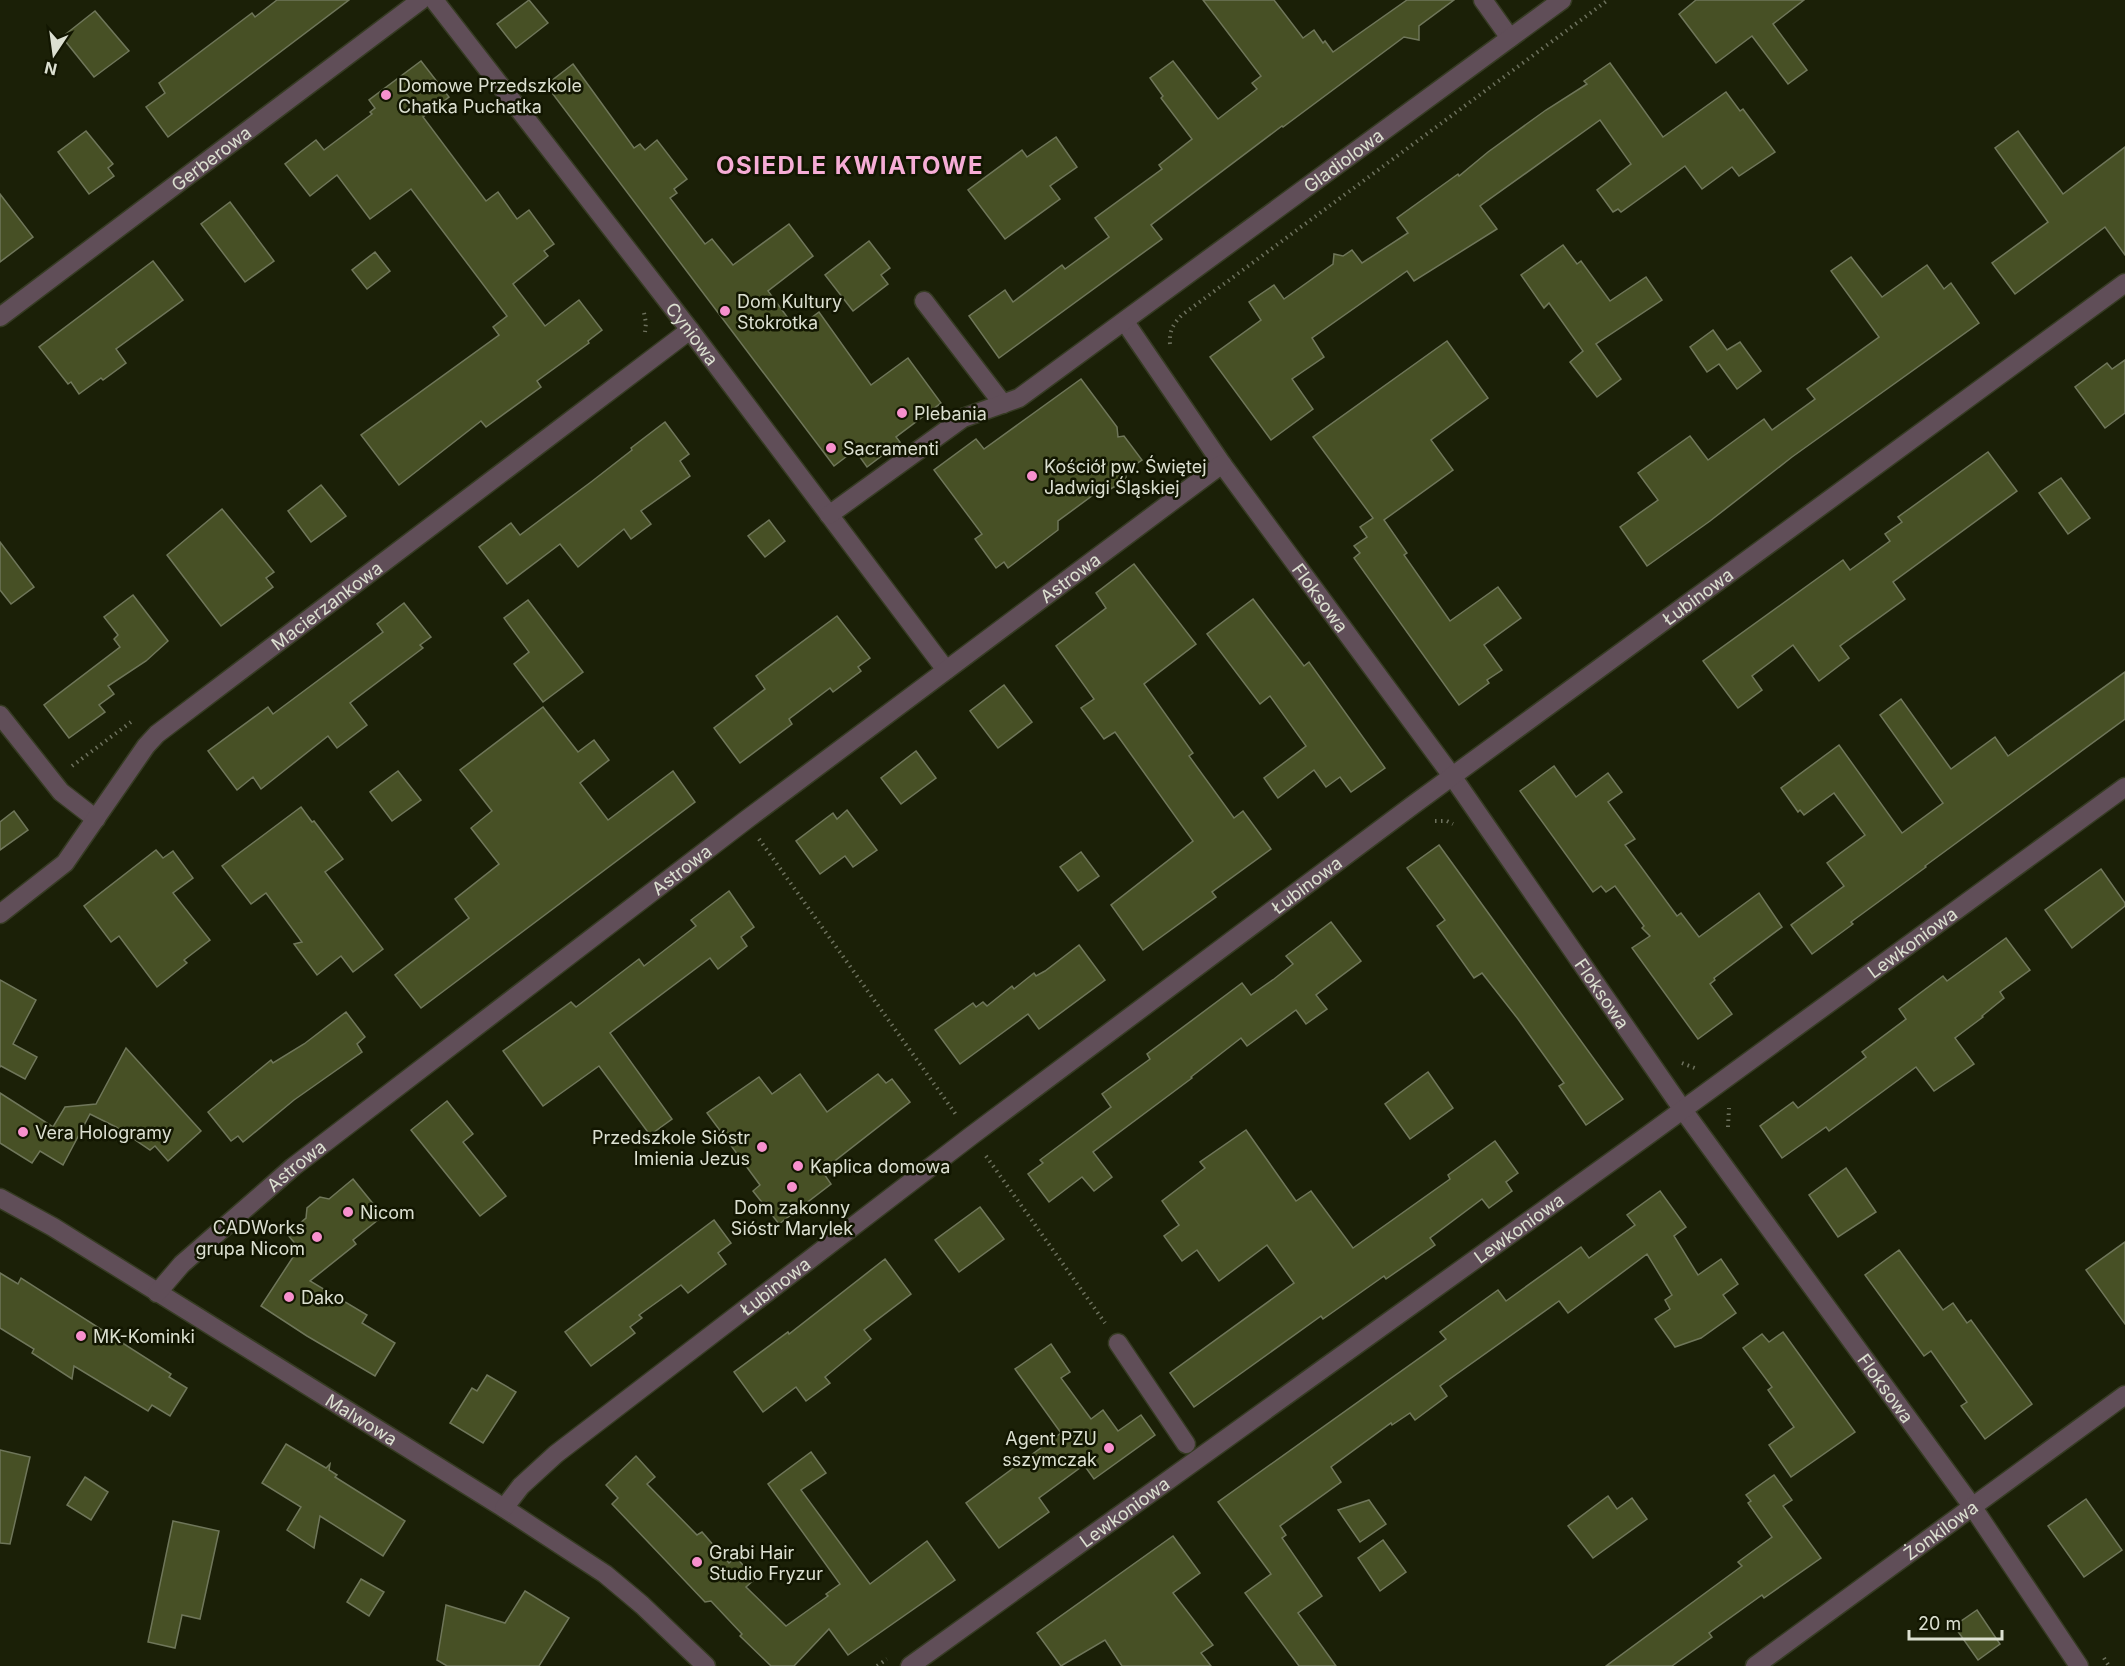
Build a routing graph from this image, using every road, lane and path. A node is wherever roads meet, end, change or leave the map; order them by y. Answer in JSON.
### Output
{"nodes":[{"id":1,"x":421,"y":0,"type":"edge"},
{"id":2,"x":434,"y":0,"type":"edge"},
{"id":3,"x":1483,"y":0,"type":"edge"},
{"id":4,"x":1562,"y":0,"type":"edge"},
{"id":5,"x":1608,"y":0,"type":"edge"},
{"id":6,"x":1510,"y":38,"type":"junction"},
{"id":7,"x":2125,"y":283,"type":"edge"},
{"id":8,"x":924,"y":301,"type":"dead end"},
{"id":9,"x":641,"y":310,"type":"dead end"},
{"id":10,"x":0,"y":317,"type":"edge"},
{"id":11,"x":1125,"y":322,"type":"junction"},
{"id":12,"x":690,"y":330,"type":"junction"},
{"id":13,"x":642,"y":338,"type":"dead end"},
{"id":14,"x":1171,"y":347,"type":"dead end"},
{"id":15,"x":1003,"y":404,"type":"junction"},
{"id":16,"x":1222,"y":464,"type":"junction"},
{"id":17,"x":829,"y":515,"type":"junction"},
{"id":18,"x":946,"y":670,"type":"junction"},
{"id":19,"x":0,"y":715,"type":"edge"},
{"id":20,"x":139,"y":717,"type":"dead end"},
{"id":21,"x":1452,"y":776,"type":"junction"},
{"id":22,"x":52,"y":781,"type":"junction"},
{"id":23,"x":2125,"y":787,"type":"edge"},
{"id":24,"x":1413,"y":805,"type":"junction"},
{"id":25,"x":96,"y":819,"type":"junction"},
{"id":26,"x":746,"y":820,"type":"junction"},
{"id":27,"x":1456,"y":825,"type":"dead end"},
{"id":28,"x":0,"y":914,"type":"edge"},
{"id":29,"x":1674,"y":1056,"type":"dead end"},
{"id":30,"x":1706,"y":1070,"type":"dead end"},
{"id":31,"x":948,"y":1103,"type":"dead end"},
{"id":32,"x":1730,"y":1105,"type":"dead end"},
{"id":33,"x":1683,"y":1110,"type":"junction"},
{"id":34,"x":1728,"y":1129,"type":"dead end"},
{"id":35,"x":971,"y":1136,"type":"junction"},
{"id":36,"x":0,"y":1198,"type":"edge"},
{"id":37,"x":157,"y":1293,"type":"junction"},
{"id":38,"x":1118,"y":1343,"type":"joint"},
{"id":39,"x":2125,"y":1395,"type":"edge"},
{"id":40,"x":1186,"y":1444,"type":"dead end"},
{"id":41,"x":1972,"y":1506,"type":"junction"},
{"id":42,"x":504,"y":1508,"type":"junction"},
{"id":43,"x":897,"y":1652,"type":"dead end"},
{"id":44,"x":2103,"y":1656,"type":"dead end"},
{"id":45,"x":706,"y":1666,"type":"edge"},
{"id":46,"x":877,"y":1666,"type":"edge"},
{"id":47,"x":910,"y":1666,"type":"edge"},
{"id":48,"x":1755,"y":1666,"type":"edge"},
{"id":49,"x":2079,"y":1666,"type":"edge"},
{"id":50,"x":2109,"y":1666,"type":"edge"}],
"edges":[{"from":1,"to":10,"type":"street","name":"Gerberowa"},
{"from":2,"to":12,"type":"street","name":"Cyniowa"},
{"from":3,"to":6,"type":"street"},
{"from":4,"to":6,"type":"street","name":"Gladiolowa"},
{"from":5,"to":14,"type":"path"},
{"from":6,"to":11,"type":"street","name":"Gladiolowa"},
{"from":7,"to":21,"type":"street","name":"Łubinowa"},
{"from":8,"to":15,"type":"street"},
{"from":9,"to":13,"type":"path"},
{"from":11,"to":15,"type":"street","name":"Gladiolowa"},
{"from":11,"to":16,"type":"street","name":"Floksowa"},
{"from":12,"to":17,"type":"street","name":"Cyniowa"},
{"from":12,"to":25,"type":"street","name":"Macierzankowa"},
{"from":15,"to":17,"type":"street","name":"Gladiolowa"},
{"from":16,"to":18,"type":"street","name":"Astrowa"},
{"from":16,"to":21,"type":"street","name":"Floksowa"},
{"from":17,"to":18,"type":"street","name":"Cyniowa"},
{"from":18,"to":26,"type":"street","name":"Astrowa"},
{"from":19,"to":22,"type":"street"},
{"from":20,"to":22,"type":"path"},
{"from":21,"to":24,"type":"street","name":"Łubinowa"},
{"from":21,"to":33,"type":"street","name":"Floksowa"},
{"from":22,"to":25,"type":"street"},
{"from":23,"to":33,"type":"street","name":"Lewkoniowa"},
{"from":24,"to":27,"type":"path"},
{"from":24,"to":35,"type":"street","name":"Łubinowa"},
{"from":25,"to":28,"type":"street","name":"Macierzankowa"},
{"from":26,"to":31,"type":"path"},
{"from":26,"to":37,"type":"street","name":"Astrowa"},
{"from":29,"to":30,"type":"path"},
{"from":32,"to":34,"type":"path"},
{"from":33,"to":41,"type":"street","name":"Floksowa"},
{"from":33,"to":47,"type":"street","name":"Lewkoniowa"},
{"from":35,"to":38,"type":"path"},
{"from":35,"to":42,"type":"street","name":"Łubinowa"},
{"from":36,"to":37,"type":"street","name":"Malwowa"},
{"from":37,"to":42,"type":"street","name":"Malwowa"},
{"from":38,"to":40,"type":"street"},
{"from":39,"to":41,"type":"street","name":"Żonkilowa"},
{"from":41,"to":48,"type":"street","name":"Żonkilowa"},
{"from":41,"to":49,"type":"street","name":"Floksowa"},
{"from":42,"to":45,"type":"street","name":"Malwowa"},
{"from":43,"to":46,"type":"path"},
{"from":44,"to":50,"type":"path"}]}
